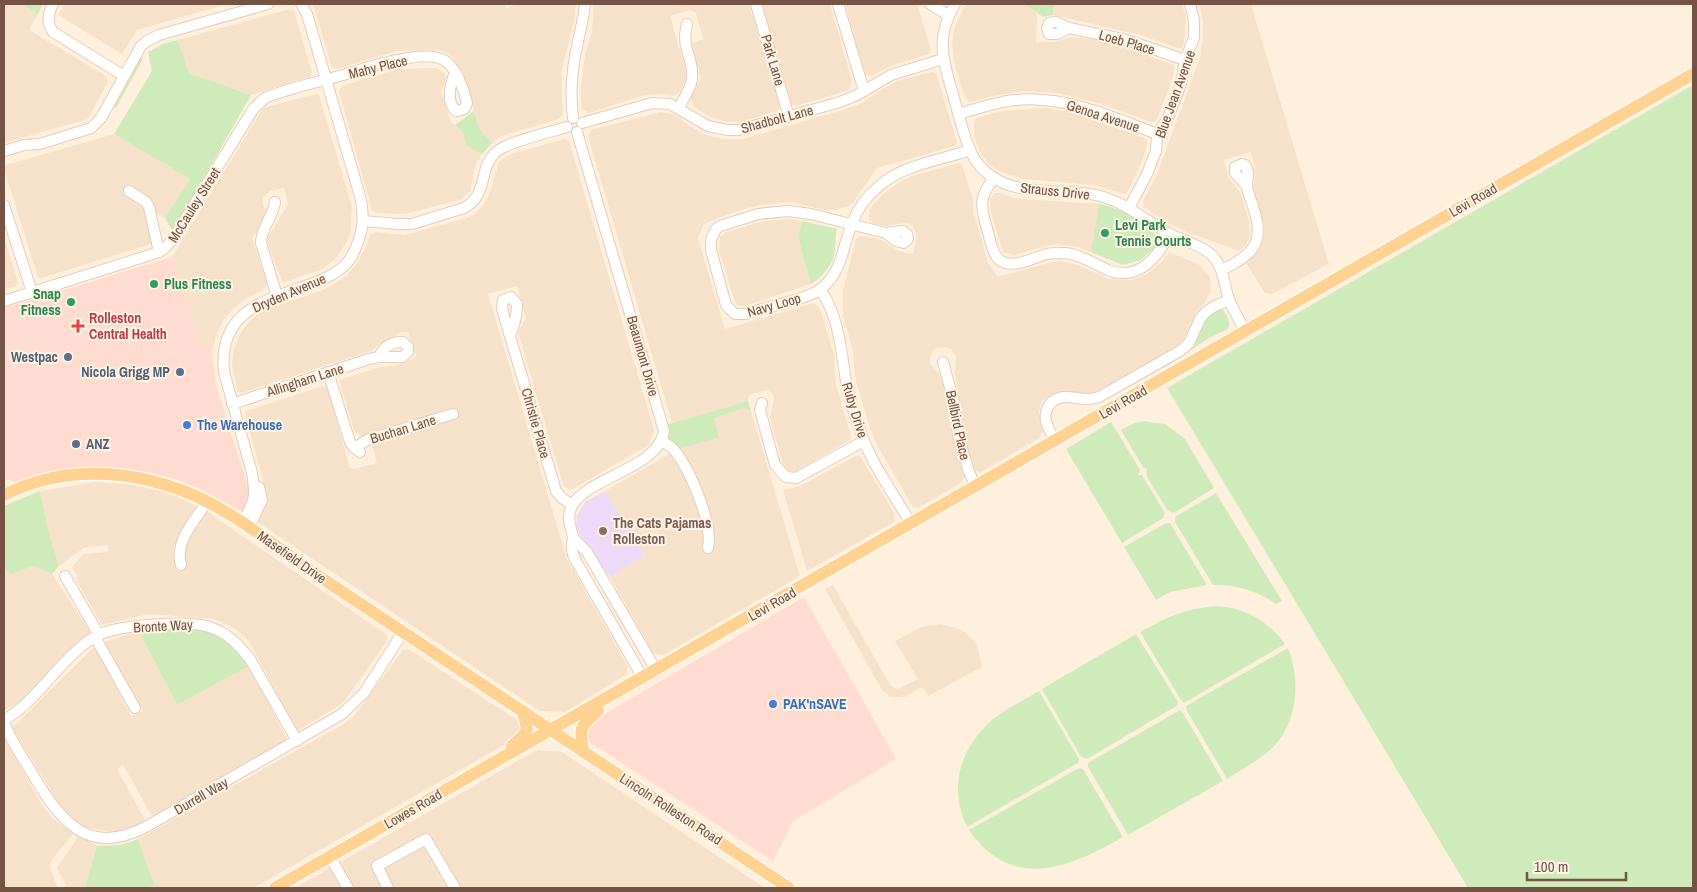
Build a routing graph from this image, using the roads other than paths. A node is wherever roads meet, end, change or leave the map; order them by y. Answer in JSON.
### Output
{"nodes":[{"id":1,"x":53,"y":4,"type":"edge"},
{"id":2,"x":268,"y":4,"type":"edge"},
{"id":3,"x":301,"y":4,"type":"edge"},
{"id":4,"x":585,"y":4,"type":"edge"},
{"id":5,"x":756,"y":4,"type":"edge"},
{"id":6,"x":838,"y":4,"type":"edge"},
{"id":7,"x":930,"y":4,"type":"edge"},
{"id":8,"x":955,"y":4,"type":"edge"},
{"id":9,"x":1190,"y":4,"type":"edge"},
{"id":10,"x":948,"y":15,"type":"junction"},
{"id":11,"x":687,"y":24,"type":"dead end"},
{"id":12,"x":1069,"y":28,"type":"dead end"},
{"id":13,"x":943,"y":60,"type":"junction"},
{"id":14,"x":1185,"y":60,"type":"junction"},
{"id":15,"x":455,"y":72,"type":"dead end"},
{"id":16,"x":1693,"y":74,"type":"edge"},
{"id":17,"x":124,"y":76,"type":"junction"},
{"id":18,"x":326,"y":80,"type":"junction"},
{"id":19,"x":864,"y":91,"type":"junction"},
{"id":20,"x":679,"y":108,"type":"junction"},
{"id":21,"x":959,"y":114,"type":"junction"},
{"id":22,"x":789,"y":117,"type":"junction"},
{"id":23,"x":577,"y":124,"type":"junction"},
{"id":24,"x":1157,"y":134,"type":"junction"},
{"id":25,"x":40,"y":144,"type":"junction"},
{"id":26,"x":970,"y":150,"type":"junction"},
{"id":27,"x":4,"y":151,"type":"edge"},
{"id":28,"x":4,"y":158,"type":"edge"},
{"id":29,"x":993,"y":179,"type":"junction"},
{"id":30,"x":1247,"y":186,"type":"dead end"},
{"id":31,"x":129,"y":191,"type":"dead end"},
{"id":32,"x":275,"y":202,"type":"dead end"},
{"id":33,"x":4,"y":205,"type":"edge"},
{"id":34,"x":1129,"y":208,"type":"junction"},
{"id":35,"x":363,"y":221,"type":"junction"},
{"id":36,"x":852,"y":224,"type":"junction"},
{"id":37,"x":886,"y":233,"type":"dead end"},
{"id":38,"x":1170,"y":234,"type":"junction"},
{"id":39,"x":159,"y":252,"type":"junction"},
{"id":40,"x":1222,"y":270,"type":"junction"},
{"id":41,"x":820,"y":290,"type":"junction"},
{"id":42,"x":32,"y":292,"type":"junction"},
{"id":43,"x":277,"y":296,"type":"junction"},
{"id":44,"x":1229,"y":300,"type":"junction"},
{"id":45,"x":4,"y":301,"type":"edge"},
{"id":46,"x":1245,"y":330,"type":"junction"},
{"id":47,"x":510,"y":335,"type":"dead end"},
{"id":48,"x":378,"y":357,"type":"dead end"},
{"id":49,"x":942,"y":362,"type":"dead end"},
{"id":50,"x":328,"y":372,"type":"junction"},
{"id":51,"x":762,"y":403,"type":"dead end"},
{"id":52,"x":232,"y":404,"type":"junction"},
{"id":53,"x":453,"y":414,"type":"dead end"},
{"id":54,"x":662,"y":441,"type":"junction"},
{"id":55,"x":864,"y":441,"type":"junction"},
{"id":56,"x":1055,"y":441,"type":"junction"},
{"id":57,"x":976,"y":486,"type":"junction"},
{"id":58,"x":4,"y":495,"type":"edge"},
{"id":59,"x":207,"y":502,"type":"junction"},
{"id":60,"x":572,"y":505,"type":"junction"},
{"id":61,"x":910,"y":524,"type":"junction"},
{"id":62,"x":245,"y":525,"type":"junction"},
{"id":63,"x":573,"y":538,"type":"junction"},
{"id":64,"x":708,"y":548,"type":"dead end"},
{"id":65,"x":181,"y":565,"type":"dead end"},
{"id":66,"x":65,"y":576,"type":"dead end"},
{"id":67,"x":614,"y":599,"type":"junction"},
{"id":68,"x":602,"y":606,"type":"junction"},
{"id":69,"x":403,"y":632,"type":"junction"},
{"id":70,"x":97,"y":636,"type":"junction"},
{"id":71,"x":656,"y":670,"type":"junction"},
{"id":72,"x":643,"y":678,"type":"junction"},
{"id":73,"x":602,"y":701,"type":"junction"},
{"id":74,"x":135,"y":708,"type":"dead end"},
{"id":75,"x":523,"y":711,"type":"junction"},
{"id":76,"x":4,"y":721,"type":"edge"},
{"id":77,"x":552,"y":730,"type":"junction"},
{"id":78,"x":297,"y":741,"type":"junction"},
{"id":79,"x":583,"y":751,"type":"junction"},
{"id":80,"x":507,"y":755,"type":"junction"},
{"id":81,"x":330,"y":857,"type":"junction"},
{"id":82,"x":275,"y":888,"type":"edge"},
{"id":83,"x":348,"y":888,"type":"edge"},
{"id":84,"x":388,"y":888,"type":"edge"},
{"id":85,"x":455,"y":888,"type":"edge"},
{"id":86,"x":789,"y":888,"type":"edge"}],
"edges":[{"from":1,"to":17,"type":"street"},
{"from":2,"to":17,"type":"street"},
{"from":3,"to":18,"type":"street","name":"Dryden Avenue"},
{"from":4,"to":23,"type":"street","name":"Beaumont Drive"},
{"from":5,"to":22,"type":"street","name":"Park Lane"},
{"from":6,"to":19,"type":"street"},
{"from":7,"to":10,"type":"street"},
{"from":8,"to":10,"type":"street","name":"Strauss Drive"},
{"from":9,"to":14,"type":"street","name":"Blue Jean Avenue"},
{"from":10,"to":13,"type":"street","name":"Strauss Drive"},
{"from":11,"to":20,"type":"street"},
{"from":12,"to":14,"type":"street","name":"Loeb Place"},
{"from":13,"to":19,"type":"street","name":"Shadbolt Lane"},
{"from":13,"to":21,"type":"street","name":"Strauss Drive"},
{"from":14,"to":24,"type":"street","name":"Blue Jean Avenue"},
{"from":15,"to":18,"type":"street","name":"Mahy Place"},
{"from":16,"to":46,"type":"main road","name":"Levi Road"},
{"from":17,"to":25,"type":"street"},
{"from":18,"to":35,"type":"street","name":"Dryden Avenue"},
{"from":18,"to":39,"type":"street","name":"McCauley Street"},
{"from":19,"to":22,"type":"street","name":"Shadbolt Lane"},
{"from":20,"to":22,"type":"street","name":"Shadbolt Lane"},
{"from":20,"to":23,"type":"street","name":"Shadbolt Lane"},
{"from":21,"to":24,"type":"street","name":"Genoa Avenue"},
{"from":21,"to":26,"type":"street","name":"Strauss Drive"},
{"from":23,"to":35,"type":"street"},
{"from":23,"to":54,"type":"street","name":"Beaumont Drive"},
{"from":24,"to":34,"type":"street","name":"Blue Jean Avenue"},
{"from":25,"to":27,"type":"street"},
{"from":25,"to":28,"type":"street"},
{"from":26,"to":29,"type":"street","name":"Strauss Drive"},
{"from":26,"to":36,"type":"street","name":"Navy Loop"},
{"from":29,"to":34,"type":"street","name":"Strauss Drive"},
{"from":29,"to":38,"type":"street"},
{"from":30,"to":40,"type":"street"},
{"from":31,"to":39,"type":"street"},
{"from":32,"to":43,"type":"street"},
{"from":33,"to":42,"type":"street"},
{"from":34,"to":38,"type":"street","name":"Strauss Drive"},
{"from":35,"to":43,"type":"street","name":"Dryden Avenue"},
{"from":36,"to":37,"type":"street"},
{"from":36,"to":41,"type":"street","name":"Navy Loop"},
{"from":36,"to":41,"type":"street","name":"Navy Loop"},
{"from":38,"to":40,"type":"street","name":"Strauss Drive"},
{"from":39,"to":42,"type":"street","name":"McCauley Street"},
{"from":40,"to":44,"type":"street","name":"Strauss Drive"},
{"from":41,"to":55,"type":"street","name":"Ruby Drive"},
{"from":42,"to":45,"type":"street","name":"McCauley Street"},
{"from":43,"to":52,"type":"street","name":"Dryden Avenue"},
{"from":44,"to":46,"type":"street","name":"Strauss Drive"},
{"from":44,"to":56,"type":"street"},
{"from":46,"to":56,"type":"main road","name":"Levi Road"},
{"from":47,"to":60,"type":"street","name":"Christie Place"},
{"from":48,"to":50,"type":"street","name":"Allingham Lane"},
{"from":49,"to":57,"type":"street","name":"Bellbird Place"},
{"from":50,"to":52,"type":"street","name":"Allingham Lane"},
{"from":50,"to":53,"type":"street","name":"Buchan Lane"},
{"from":51,"to":55,"type":"street"},
{"from":52,"to":62,"type":"street","name":"Dryden Avenue"},
{"from":54,"to":60,"type":"street"},
{"from":54,"to":64,"type":"street"},
{"from":55,"to":61,"type":"street","name":"Ruby Drive"},
{"from":56,"to":57,"type":"main road","name":"Levi Road"},
{"from":57,"to":61,"type":"main road","name":"Levi Road"},
{"from":58,"to":59,"type":"main road","name":"Masefield Drive"},
{"from":59,"to":62,"type":"main road","name":"Masefield Drive"},
{"from":59,"to":65,"type":"street"},
{"from":60,"to":63,"type":"street"},
{"from":61,"to":71,"type":"main road","name":"Levi Road"},
{"from":62,"to":69,"type":"main road","name":"Masefield Drive"},
{"from":63,"to":67,"type":"street"},
{"from":63,"to":68,"type":"street"},
{"from":66,"to":70,"type":"street"},
{"from":67,"to":68,"type":"street"},
{"from":67,"to":71,"type":"street"},
{"from":68,"to":72,"type":"street"},
{"from":69,"to":75,"type":"main road","name":"Masefield Drive"},
{"from":69,"to":78,"type":"street","name":"Durrell Way"},
{"from":70,"to":74,"type":"street"},
{"from":70,"to":76,"type":"street","name":"Bronte Way"},
{"from":70,"to":78,"type":"street","name":"Bronte Way"},
{"from":71,"to":72,"type":"main road","name":"Levi Road"},
{"from":72,"to":73,"type":"main road","name":"Levi Road"},
{"from":73,"to":77,"type":"main road","name":"Levi Road"},
{"from":73,"to":79,"type":"main road"},
{"from":75,"to":77,"type":"main road","name":"Masefield Drive"},
{"from":75,"to":80,"type":"main road"},
{"from":76,"to":78,"type":"street","name":"Durrell Way"},
{"from":77,"to":79,"type":"main road","name":"Lincoln Rolleston Road"},
{"from":77,"to":80,"type":"main road","name":"Lowes Road"},
{"from":79,"to":86,"type":"main road","name":"Lincoln Rolleston Road"},
{"from":80,"to":81,"type":"main road","name":"Lowes Road"},
{"from":81,"to":82,"type":"main road","name":"Lowes Road"},
{"from":81,"to":83,"type":"street"},
{"from":84,"to":85,"type":"street"}]}
